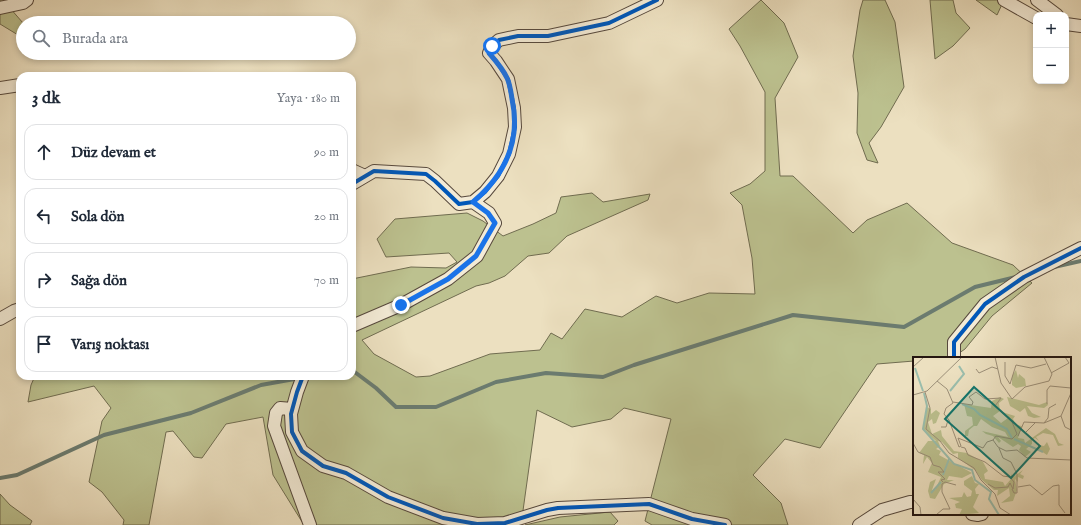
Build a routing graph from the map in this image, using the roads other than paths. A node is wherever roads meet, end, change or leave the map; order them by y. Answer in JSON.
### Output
{"nodes":[{"id":1,"x":26,"y":0,"type":"edge"},
{"id":2,"x":657,"y":0,"type":"edge"},
{"id":3,"x":1004,"y":0,"type":"edge"},
{"id":4,"x":1037,"y":0,"type":"edge"},
{"id":5,"x":0,"y":8,"type":"edge"},
{"id":6,"x":1053,"y":12,"type":"edge"},
{"id":7,"x":1033,"y":16,"type":"edge"},
{"id":8,"x":16,"y":86,"type":"edge"},
{"id":9,"x":0,"y":88,"type":"edge"},
{"id":10,"x":356,"y":172,"type":"edge"},
{"id":11,"x":365,"y":176,"type":"junction"},
{"id":12,"x":356,"y":182,"type":"edge"},
{"id":13,"x":473,"y":202,"type":"junction"},
{"id":14,"x":1081,"y":248,"type":"edge"},
{"id":15,"x":16,"y":310,"type":"edge"},
{"id":16,"x":0,"y":319,"type":"edge"},
{"id":17,"x":356,"y":324,"type":"edge"},
{"id":18,"x":954,"y":357,"type":"edge"},
{"id":19,"x":302,"y":380,"type":"edge"},
{"id":20,"x":292,"y":409,"type":"junction"},
{"id":21,"x":913,"y":502,"type":"edge"},
{"id":22,"x":310,"y":525,"type":"edge"},
{"id":23,"x":725,"y":525,"type":"edge"},
{"id":24,"x":858,"y":525,"type":"edge"}],
"edges":[{"from":1,"to":5,"type":"street"},
{"from":2,"to":13,"type":"street"},
{"from":3,"to":7,"type":"street"},
{"from":4,"to":6,"type":"street"},
{"from":8,"to":9,"type":"street"},
{"from":10,"to":11,"type":"street"},
{"from":11,"to":12,"type":"street"},
{"from":11,"to":13,"type":"street"},
{"from":13,"to":17,"type":"street"},
{"from":14,"to":18,"type":"street"},
{"from":15,"to":16,"type":"street"},
{"from":19,"to":20,"type":"street"},
{"from":20,"to":22,"type":"street"},
{"from":20,"to":23,"type":"street"},
{"from":21,"to":24,"type":"street"}]}
